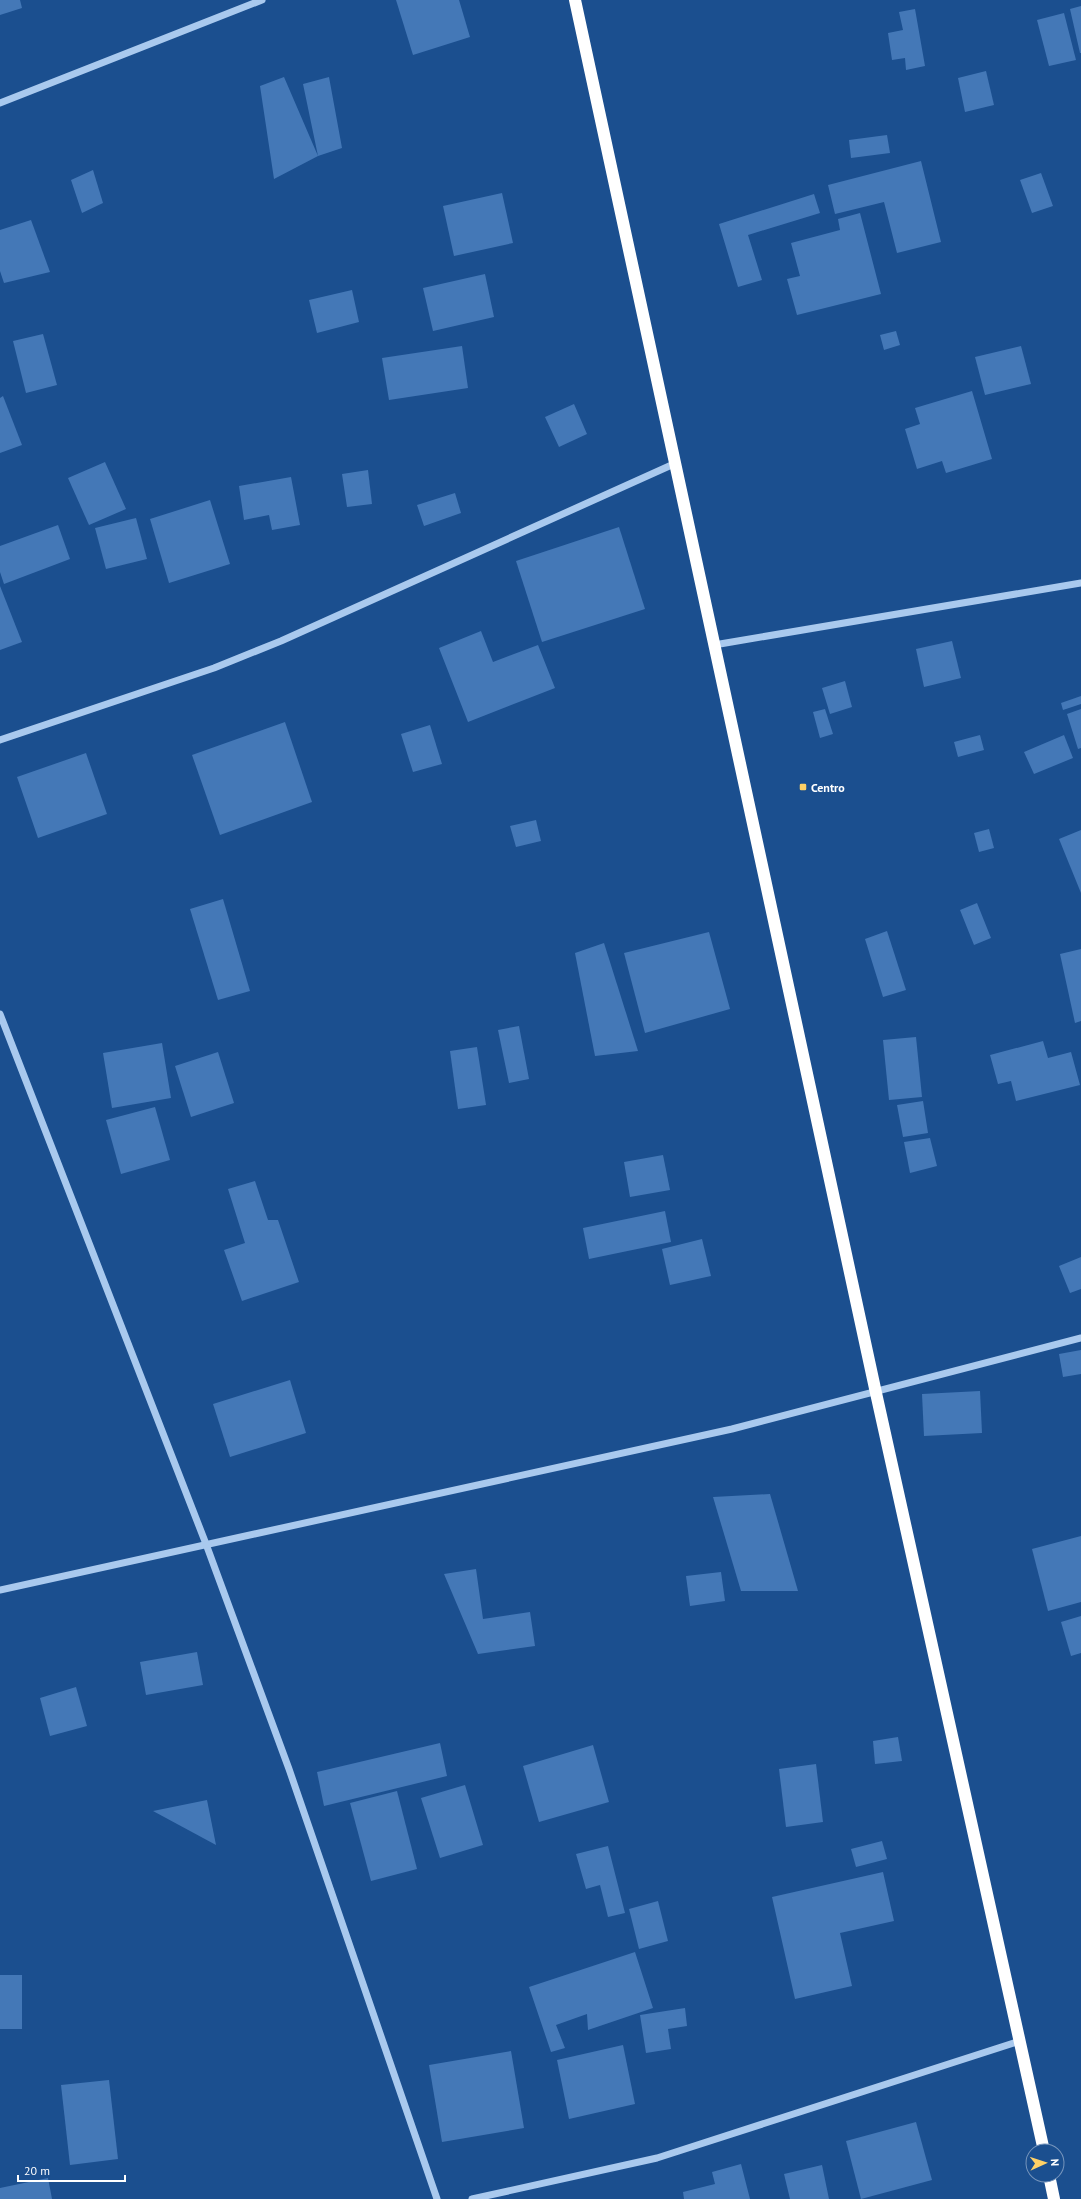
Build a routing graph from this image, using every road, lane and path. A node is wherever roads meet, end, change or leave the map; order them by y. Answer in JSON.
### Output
{"nodes":[{"id":1,"x":262,"y":0,"type":"edge"},
{"id":2,"x":575,"y":0,"type":"edge"},
{"id":3,"x":0,"y":103,"type":"edge"},
{"id":4,"x":676,"y":463,"type":"junction"},
{"id":5,"x":1081,"y":583,"type":"edge"},
{"id":6,"x":714,"y":645,"type":"junction"},
{"id":7,"x":0,"y":740,"type":"edge"},
{"id":8,"x":0,"y":1014,"type":"edge"},
{"id":9,"x":1081,"y":1338,"type":"edge"},
{"id":10,"x":876,"y":1393,"type":"junction"},
{"id":11,"x":206,"y":1544,"type":"junction"},
{"id":12,"x":0,"y":1590,"type":"edge"},
{"id":13,"x":1020,"y":2041,"type":"junction"},
{"id":14,"x":1042,"y":2143,"type":"edge"},
{"id":15,"x":1051,"y":2183,"type":"edge"},
{"id":16,"x":437,"y":2199,"type":"edge"},
{"id":17,"x":472,"y":2199,"type":"edge"},
{"id":18,"x":1054,"y":2199,"type":"edge"}],
"edges":[{"from":1,"to":3,"type":"street"},
{"from":2,"to":4,"type":"highway"},
{"from":4,"to":6,"type":"highway"},
{"from":4,"to":7,"type":"street"},
{"from":5,"to":6,"type":"street"},
{"from":6,"to":10,"type":"highway"},
{"from":8,"to":11,"type":"street"},
{"from":9,"to":10,"type":"street"},
{"from":10,"to":11,"type":"street"},
{"from":10,"to":13,"type":"highway"},
{"from":11,"to":12,"type":"street"},
{"from":11,"to":16,"type":"street"},
{"from":13,"to":14,"type":"highway"},
{"from":13,"to":17,"type":"street"},
{"from":15,"to":18,"type":"highway"}]}
